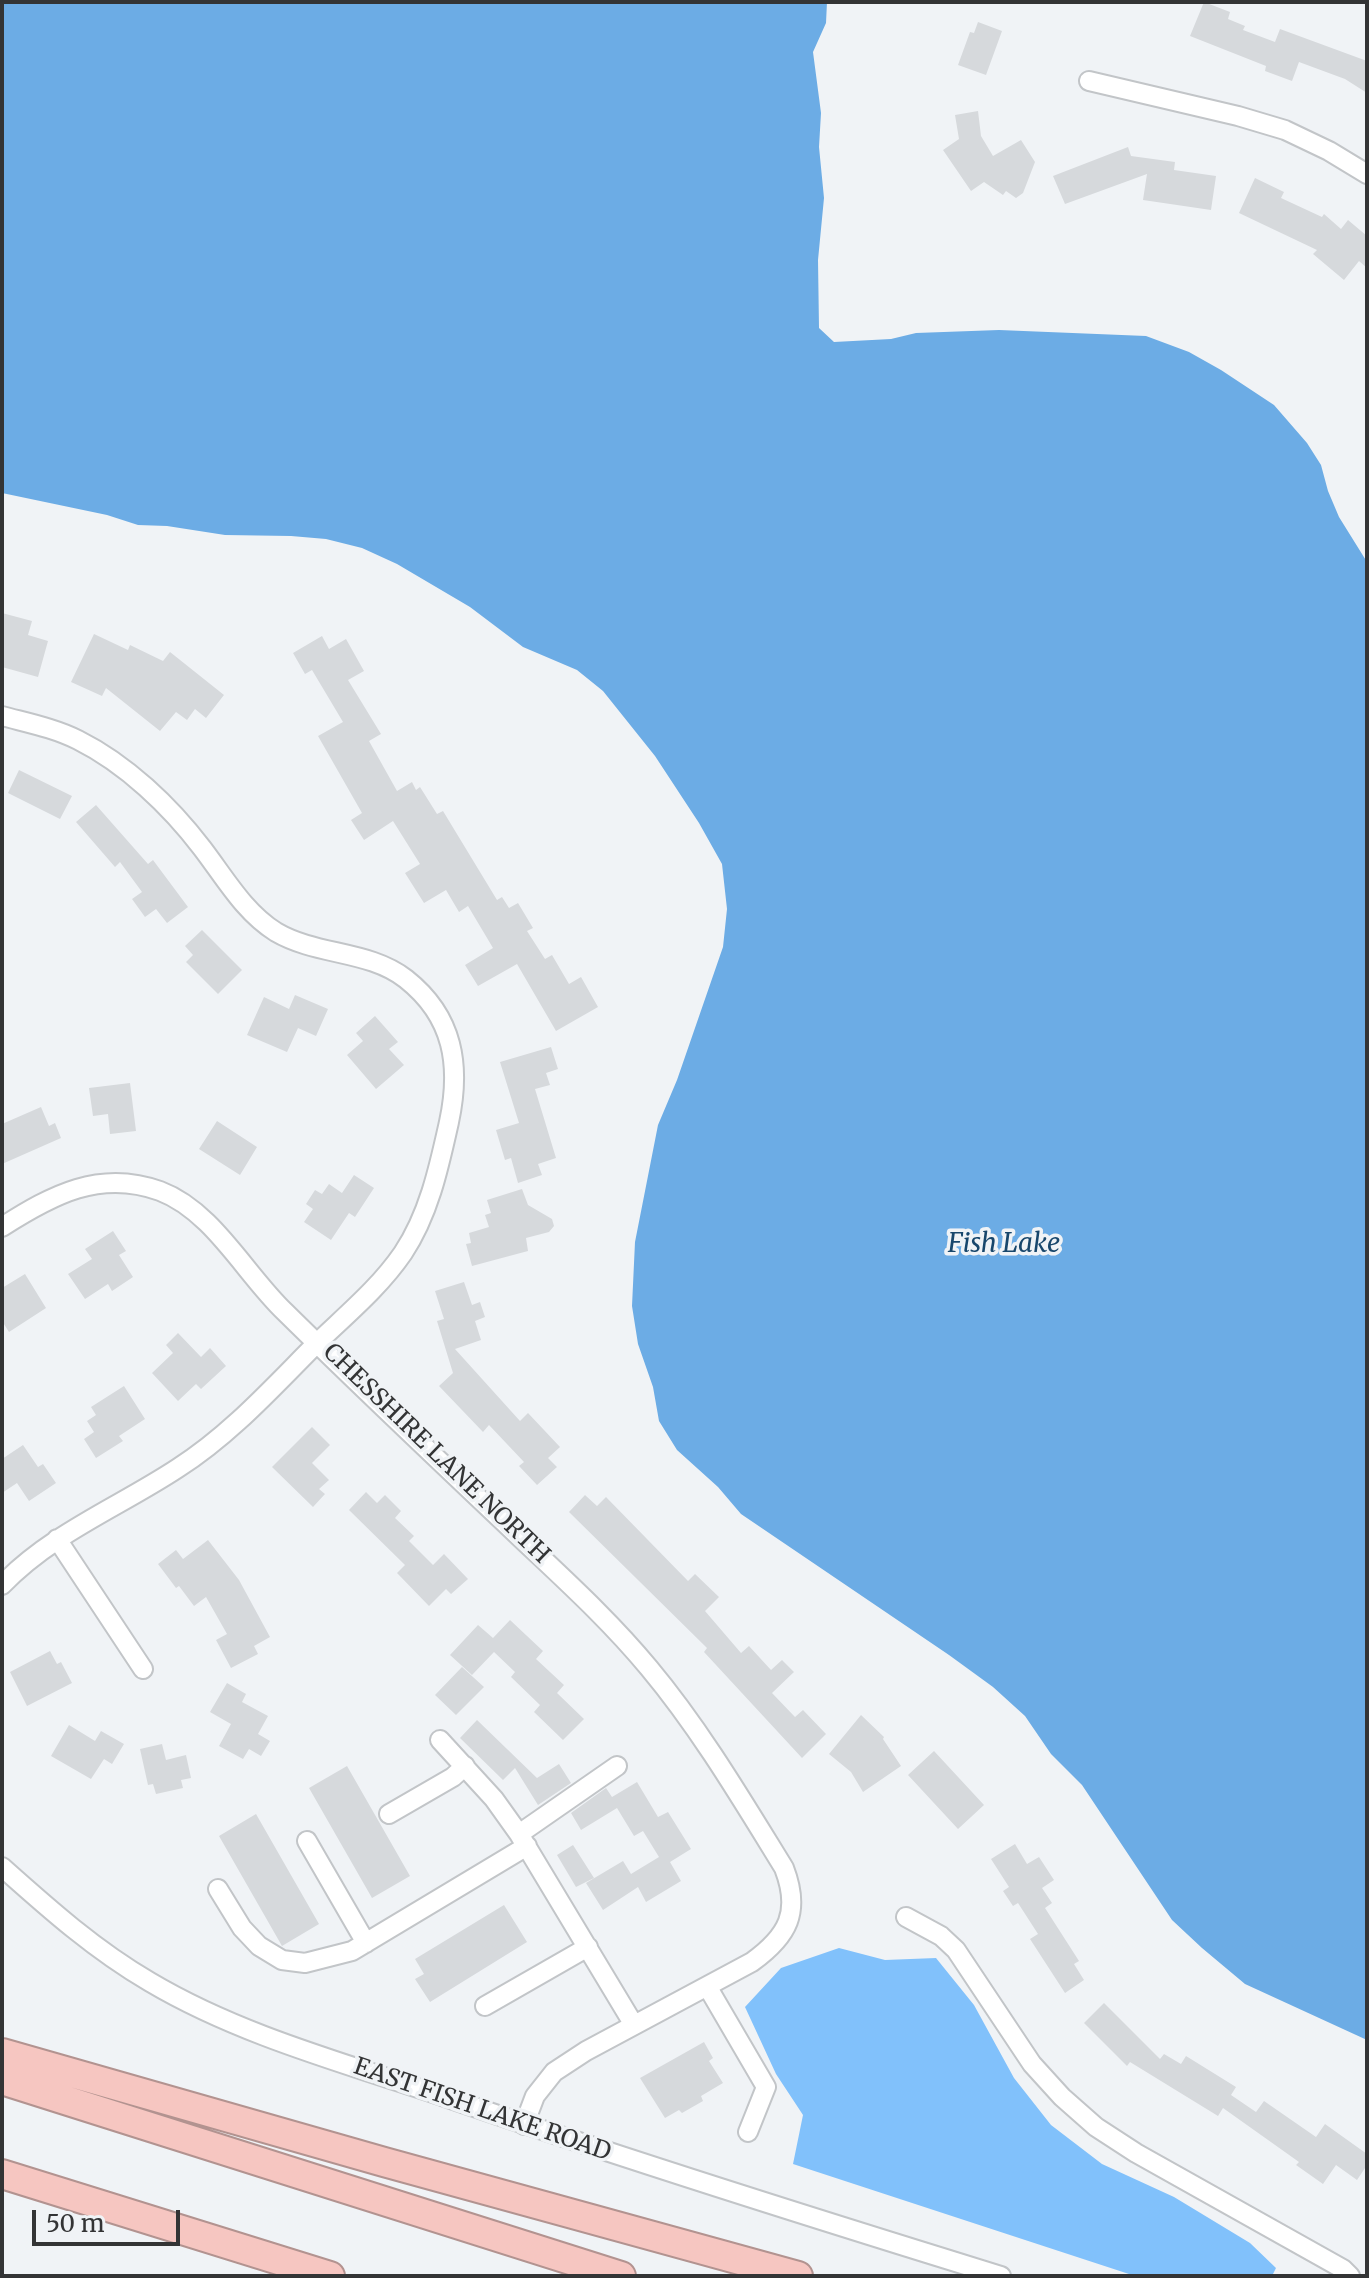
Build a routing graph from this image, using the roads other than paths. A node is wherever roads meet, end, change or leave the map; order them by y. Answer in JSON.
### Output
{"nodes":[{"id":1,"x":1089,"y":81,"type":"dead end"},
{"id":2,"x":1367,"y":174,"type":"edge"},
{"id":3,"x":2,"y":716,"type":"edge"},
{"id":4,"x":2,"y":1227,"type":"edge"},
{"id":5,"x":317,"y":1344,"type":"junction"},
{"id":6,"x":57,"y":1539,"type":"junction"},
{"id":7,"x":2,"y":1585,"type":"edge"},
{"id":8,"x":143,"y":1669,"type":"dead end"},
{"id":9,"x":440,"y":1740,"type":"dead end"},
{"id":10,"x":465,"y":1766,"type":"junction"},
{"id":11,"x":617,"y":1766,"type":"dead end"},
{"id":12,"x":389,"y":1814,"type":"dead end"},
{"id":13,"x":523,"y":1840,"type":"junction"},
{"id":14,"x":307,"y":1841,"type":"dead end"},
{"id":15,"x":2,"y":1867,"type":"edge"},
{"id":16,"x":218,"y":1889,"type":"dead end"},
{"id":17,"x":906,"y":1917,"type":"dead end"},
{"id":18,"x":366,"y":1943,"type":"junction"},
{"id":19,"x":588,"y":1947,"type":"junction"},
{"id":20,"x":707,"y":1986,"type":"junction"},
{"id":21,"x":485,"y":2006,"type":"dead end"},
{"id":22,"x":634,"y":2025,"type":"junction"},
{"id":23,"x":2,"y":2053,"type":"edge"},
{"id":24,"x":2,"y":2080,"type":"edge"},
{"id":25,"x":524,"y":2125,"type":"junction"},
{"id":26,"x":748,"y":2132,"type":"dead end"},
{"id":27,"x":2,"y":2174,"type":"edge"},
{"id":28,"x":550,"y":2208,"type":"junction"},
{"id":29,"x":216,"y":2241,"type":"junction"},
{"id":30,"x":303,"y":2276,"type":"edge"},
{"id":31,"x":330,"y":2276,"type":"edge"},
{"id":32,"x":621,"y":2276,"type":"edge"},
{"id":33,"x":729,"y":2276,"type":"edge"},
{"id":34,"x":798,"y":2276,"type":"edge"},
{"id":35,"x":1001,"y":2276,"type":"edge"},
{"id":36,"x":1350,"y":2276,"type":"edge"}],
"edges":[{"from":1,"to":2,"type":"street"},
{"from":3,"to":5,"type":"street","name":"CHESSHIRE LANE NORTH"},
{"from":4,"to":5,"type":"street"},
{"from":5,"to":6,"type":"street"},
{"from":5,"to":20,"type":"street","name":"CHESSHIRE LANE NORTH"},
{"from":6,"to":7,"type":"street"},
{"from":6,"to":8,"type":"street"},
{"from":9,"to":10,"type":"street"},
{"from":10,"to":12,"type":"street"},
{"from":10,"to":13,"type":"street"},
{"from":11,"to":13,"type":"street"},
{"from":13,"to":18,"type":"street"},
{"from":13,"to":19,"type":"street"},
{"from":14,"to":18,"type":"street"},
{"from":15,"to":25,"type":"street","name":"EAST FISH LAKE ROAD"},
{"from":16,"to":18,"type":"street"},
{"from":17,"to":36,"type":"street"},
{"from":19,"to":21,"type":"street"},
{"from":19,"to":22,"type":"street"},
{"from":20,"to":22,"type":"street"},
{"from":20,"to":26,"type":"street"},
{"from":22,"to":25,"type":"street"},
{"from":23,"to":28,"type":"highway"},
{"from":24,"to":32,"type":"highway"},
{"from":25,"to":35,"type":"street","name":"EAST FISH LAKE ROAD"},
{"from":27,"to":29,"type":"highway"},
{"from":28,"to":33,"type":"highway"},
{"from":28,"to":34,"type":"highway"},
{"from":29,"to":30,"type":"highway"},
{"from":29,"to":31,"type":"highway"}]}
